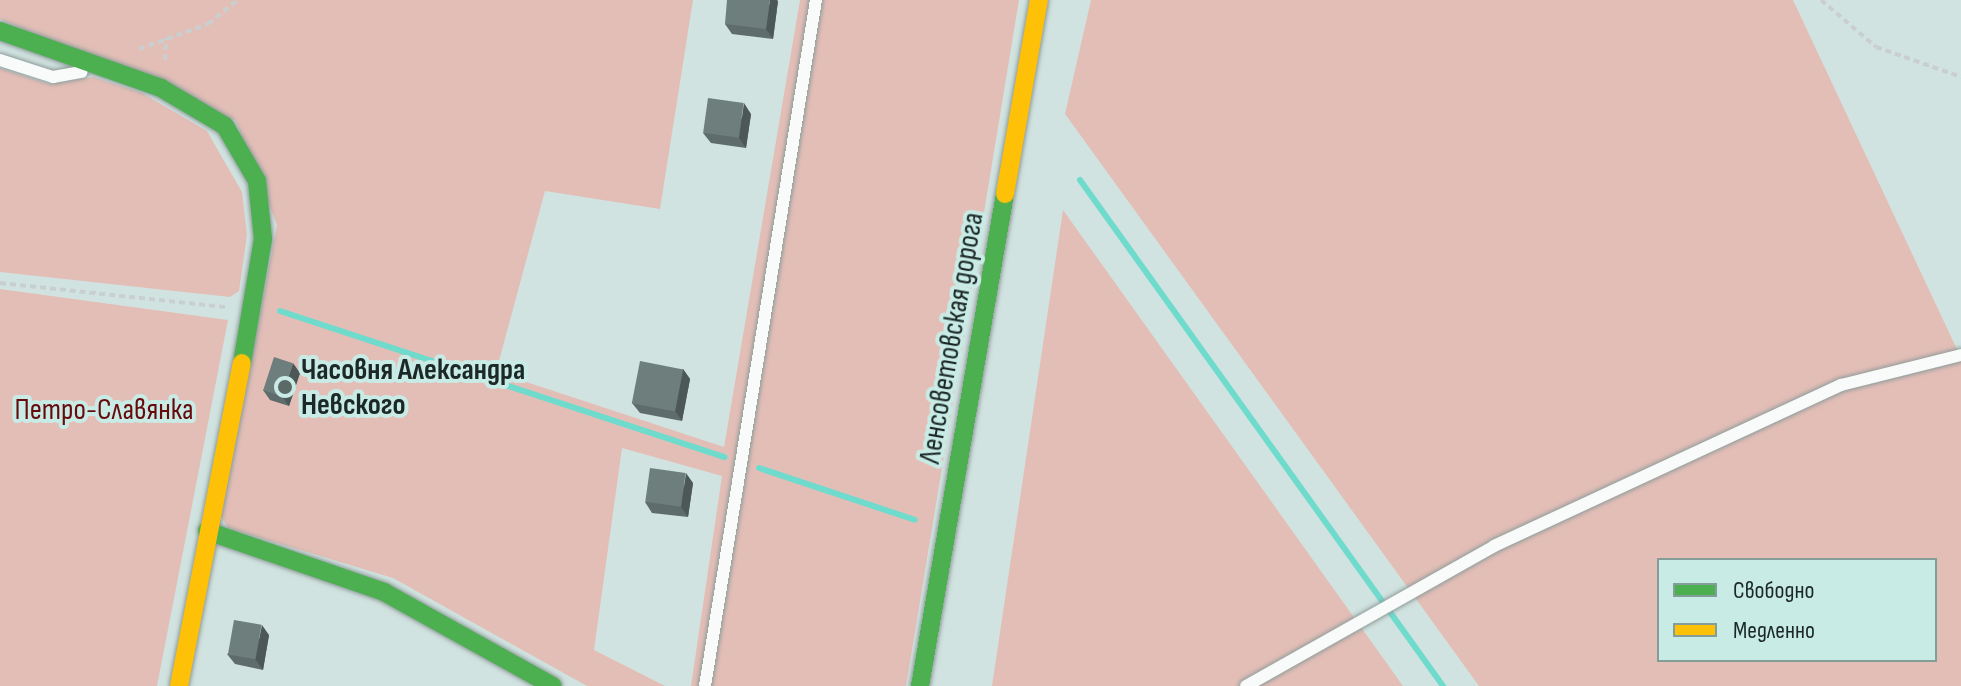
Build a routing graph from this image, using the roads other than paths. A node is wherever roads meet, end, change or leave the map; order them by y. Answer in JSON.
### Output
{"nodes":[{"id":1,"x":816,"y":0,"type":"edge"},
{"id":2,"x":1039,"y":0,"type":"edge"},
{"id":3,"x":0,"y":31,"type":"edge"},
{"id":4,"x":0,"y":60,"type":"edge"},
{"id":5,"x":105,"y":68,"type":"junction"},
{"id":6,"x":1961,"y":355,"type":"edge"},
{"id":7,"x":207,"y":531,"type":"junction"},
{"id":8,"x":179,"y":686,"type":"edge"},
{"id":9,"x":553,"y":686,"type":"edge"},
{"id":10,"x":705,"y":686,"type":"edge"},
{"id":11,"x":920,"y":686,"type":"edge"},
{"id":12,"x":1246,"y":686,"type":"edge"}],
"edges":[{"from":1,"to":10,"type":"lane"},
{"from":2,"to":11,"type":"street","name":"Ленсоветовская дорога"},
{"from":3,"to":5,"type":"street"},
{"from":4,"to":5,"type":"lane"},
{"from":5,"to":7,"type":"street"},
{"from":6,"to":12,"type":"lane"},
{"from":7,"to":8,"type":"street"},
{"from":7,"to":9,"type":"street"}]}
